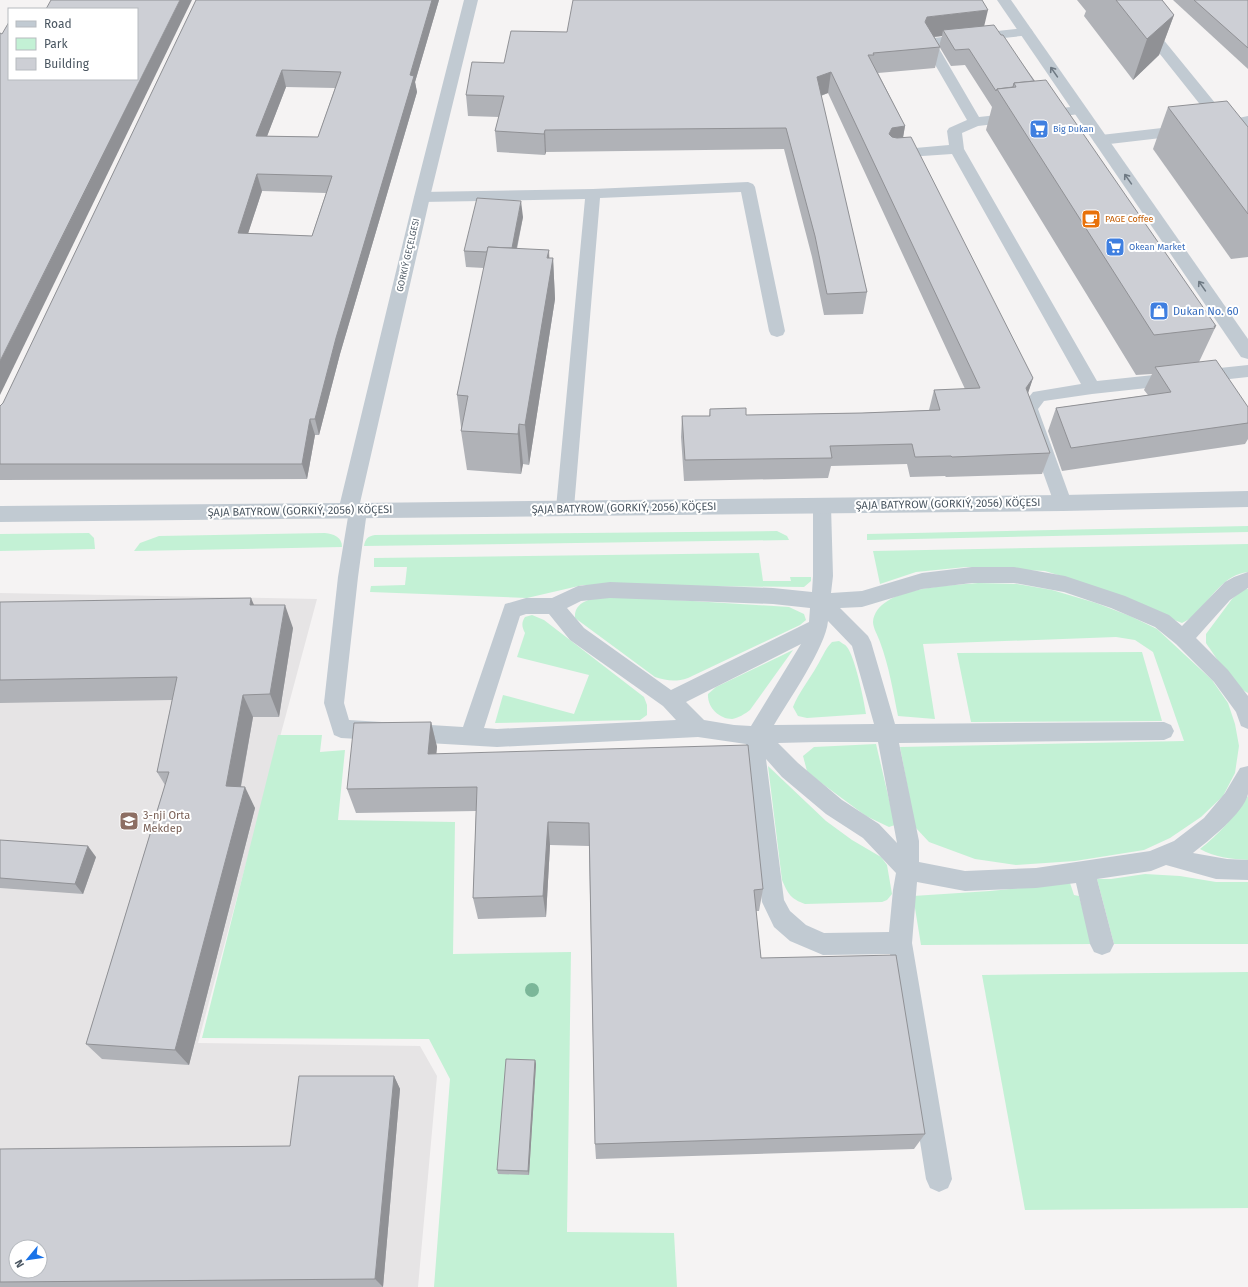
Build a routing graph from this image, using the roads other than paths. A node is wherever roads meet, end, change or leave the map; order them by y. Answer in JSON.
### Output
{"nodes":[{"id":1,"x":471,"y":0,"type":"edge"},
{"id":2,"x":1004,"y":0,"type":"edge"},
{"id":3,"x":1124,"y":0,"type":"edge"},
{"id":4,"x":1026,"y":32,"type":"junction"},
{"id":5,"x":1080,"y":110,"type":"junction"},
{"id":6,"x":1248,"y":121,"type":"edge"},
{"id":7,"x":975,"y":122,"type":"junction"},
{"id":8,"x":1225,"y":126,"type":"junction"},
{"id":9,"x":1101,"y":140,"type":"junction"},
{"id":10,"x":957,"y":149,"type":"junction"},
{"id":11,"x":893,"y":154,"type":"edge"},
{"id":12,"x":1248,"y":154,"type":"edge"},
{"id":13,"x":593,"y":194,"type":"junction"},
{"id":14,"x":422,"y":197,"type":"junction"},
{"id":15,"x":777,"y":331,"type":"dead end"},
{"id":16,"x":1248,"y":353,"type":"edge"},
{"id":17,"x":1248,"y":371,"type":"edge"},
{"id":18,"x":1092,"y":388,"type":"junction"},
{"id":19,"x":1248,"y":499,"type":"edge"},
{"id":20,"x":1063,"y":503,"type":"junction"},
{"id":21,"x":822,"y":506,"type":"junction"},
{"id":22,"x":565,"y":508,"type":"junction"},
{"id":23,"x":353,"y":511,"type":"junction"},
{"id":24,"x":0,"y":514,"type":"edge"},
{"id":25,"x":1248,"y":580,"type":"edge"},
{"id":26,"x":821,"y":601,"type":"junction"},
{"id":27,"x":554,"y":606,"type":"junction"},
{"id":28,"x":818,"y":626,"type":"junction"},
{"id":29,"x":1183,"y":638,"type":"junction"},
{"id":30,"x":670,"y":700,"type":"junction"},
{"id":31,"x":1247,"y":713,"type":"edge"},
{"id":32,"x":698,"y":728,"type":"junction"},
{"id":33,"x":1164,"y":731,"type":"dead end"},
{"id":34,"x":887,"y":734,"type":"junction"},
{"id":35,"x":472,"y":735,"type":"junction"},
{"id":36,"x":757,"y":735,"type":"junction"},
{"id":37,"x":1248,"y":775,"type":"edge"},
{"id":38,"x":1166,"y":855,"type":"junction"},
{"id":39,"x":908,"y":870,"type":"junction"},
{"id":40,"x":1248,"y":870,"type":"edge"},
{"id":41,"x":1084,"y":871,"type":"junction"},
{"id":42,"x":900,"y":943,"type":"junction"},
{"id":43,"x":1102,"y":944,"type":"dead end"},
{"id":44,"x":939,"y":1179,"type":"dead end"}],
"edges":[{"from":1,"to":14,"type":"street","name":"GORKIÝ GEÇELGESI"},
{"from":2,"to":4,"type":"street"},
{"from":3,"to":8,"type":"street"},
{"from":5,"to":4,"type":"street","one_way":true},
{"from":4,"to":7,"type":"lane"},
{"from":5,"to":7,"type":"lane"},
{"from":5,"to":9,"type":"street"},
{"from":6,"to":8,"type":"street"},
{"from":7,"to":10,"type":"lane"},
{"from":8,"to":9,"type":"street"},
{"from":8,"to":12,"type":"street"},
{"from":16,"to":9,"type":"street","one_way":true},
{"from":10,"to":11,"type":"lane"},
{"from":10,"to":18,"type":"lane"},
{"from":13,"to":14,"type":"lane"},
{"from":13,"to":15,"type":"lane"},
{"from":13,"to":22,"type":"lane"},
{"from":14,"to":23,"type":"street","name":"GORKIÝ GEÇELGESI"},
{"from":17,"to":18,"type":"lane"},
{"from":18,"to":20,"type":"lane"},
{"from":19,"to":20,"type":"street","name":"ŞAJA BATYROW (GORKIÝ, 2056) KÖÇESI"},
{"from":20,"to":21,"type":"street","name":"ŞAJA BATYROW (GORKIÝ, 2056) KÖÇESI"},
{"from":21,"to":22,"type":"street","name":"ŞAJA BATYROW (GORKIÝ, 2056) KÖÇESI"},
{"from":21,"to":26,"type":"lane"},
{"from":22,"to":23,"type":"street","name":"ŞAJA BATYROW (GORKIÝ, 2056) KÖÇESI"},
{"from":23,"to":24,"type":"street","name":"ŞAJA BATYROW (GORKIÝ, 2056) KÖÇESI"},
{"from":23,"to":35,"type":"lane"},
{"from":25,"to":29,"type":"lane"},
{"from":26,"to":27,"type":"lane"},
{"from":26,"to":28,"type":"lane"},
{"from":26,"to":29,"type":"lane"},
{"from":26,"to":34,"type":"lane"},
{"from":27,"to":30,"type":"lane"},
{"from":27,"to":35,"type":"lane"},
{"from":28,"to":30,"type":"lane"},
{"from":28,"to":36,"type":"lane"},
{"from":29,"to":31,"type":"lane"},
{"from":30,"to":32,"type":"lane"},
{"from":32,"to":35,"type":"lane"},
{"from":32,"to":36,"type":"lane"},
{"from":33,"to":34,"type":"lane"},
{"from":34,"to":36,"type":"lane"},
{"from":34,"to":39,"type":"lane"},
{"from":36,"to":39,"type":"lane"},
{"from":36,"to":42,"type":"lane"},
{"from":37,"to":38,"type":"lane"},
{"from":38,"to":40,"type":"lane"},
{"from":38,"to":41,"type":"lane"},
{"from":39,"to":41,"type":"lane"},
{"from":39,"to":42,"type":"lane"},
{"from":41,"to":43,"type":"lane"},
{"from":42,"to":44,"type":"lane"}]}
